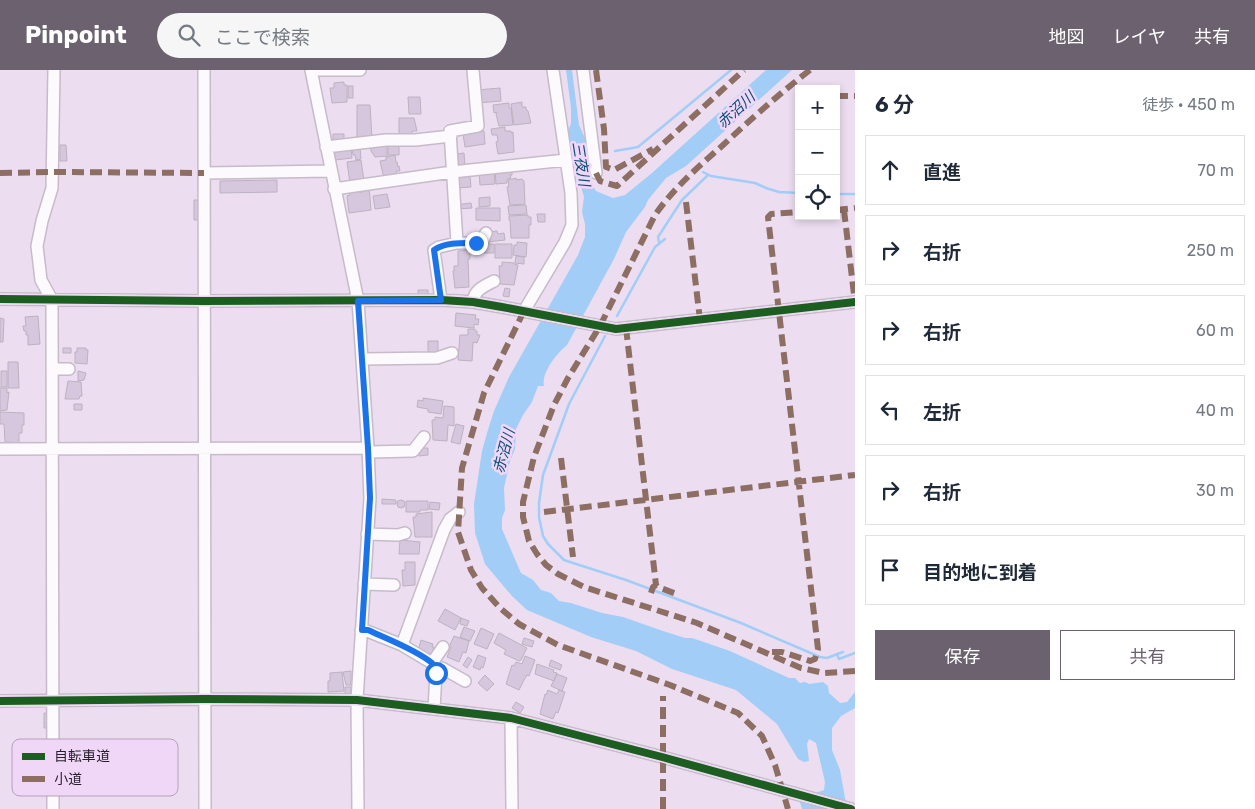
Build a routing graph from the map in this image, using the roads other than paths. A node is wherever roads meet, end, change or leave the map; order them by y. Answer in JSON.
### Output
{"nodes":[{"id":1,"x":54,"y":70,"type":"edge"},
{"id":2,"x":204,"y":70,"type":"edge"},
{"id":3,"x":311,"y":70,"type":"edge"},
{"id":4,"x":360,"y":70,"type":"edge"},
{"id":5,"x":473,"y":70,"type":"edge"},
{"id":6,"x":553,"y":70,"type":"edge"},
{"id":7,"x":583,"y":70,"type":"edge"},
{"id":8,"x":451,"y":136,"type":"junction"},
{"id":9,"x":326,"y":147,"type":"junction"},
{"id":10,"x":566,"y":160,"type":"junction"},
{"id":11,"x":330,"y":171,"type":"junction"},
{"id":12,"x":452,"y":172,"type":"junction"},
{"id":13,"x":204,"y":173,"type":"junction"},
{"id":14,"x":596,"y":173,"type":"dead end"},
{"id":15,"x":334,"y":189,"type":"junction"},
{"id":16,"x":486,"y":233,"type":"dead end"},
{"id":17,"x":457,"y":243,"type":"junction"},
{"id":18,"x":494,"y":280,"type":"dead end"},
{"id":19,"x":0,"y":299,"type":"edge"},
{"id":20,"x":52,"y":300,"type":"junction"},
{"id":21,"x":441,"y":300,"type":"junction"},
{"id":22,"x":204,"y":301,"type":"junction"},
{"id":23,"x":358,"y":301,"type":"junction"},
{"id":24,"x":473,"y":302,"type":"junction"},
{"id":25,"x":855,"y":302,"type":"edge"},
{"id":26,"x":524,"y":311,"type":"junction"},
{"id":27,"x":452,"y":353,"type":"dead end"},
{"id":28,"x":362,"y":359,"type":"junction"},
{"id":29,"x":52,"y":368,"type":"junction"},
{"id":30,"x":69,"y":369,"type":"dead end"},
{"id":31,"x":424,"y":437,"type":"dead end"},
{"id":32,"x":204,"y":448,"type":"junction"},
{"id":33,"x":0,"y":449,"type":"edge"},
{"id":34,"x":53,"y":449,"type":"junction"},
{"id":35,"x":368,"y":450,"type":"junction"},
{"id":36,"x":458,"y":512,"type":"dead end"},
{"id":37,"x":405,"y":533,"type":"dead end"},
{"id":38,"x":368,"y":534,"type":"junction"},
{"id":39,"x":364,"y":584,"type":"junction"},
{"id":40,"x":394,"y":585,"type":"dead end"},
{"id":41,"x":362,"y":630,"type":"junction"},
{"id":42,"x":402,"y":645,"type":"junction"},
{"id":43,"x":443,"y":647,"type":"dead end"},
{"id":44,"x":434,"y":665,"type":"junction"},
{"id":45,"x":465,"y":681,"type":"dead end"},
{"id":46,"x":204,"y":699,"type":"junction"},
{"id":47,"x":53,"y":700,"type":"junction"},
{"id":48,"x":357,"y":700,"type":"junction"},
{"id":49,"x":0,"y":701,"type":"edge"},
{"id":50,"x":434,"y":709,"type":"junction"},
{"id":51,"x":511,"y":718,"type":"junction"},
{"id":52,"x":53,"y":739,"type":"edge"},
{"id":53,"x":53,"y":796,"type":"edge"},
{"id":54,"x":53,"y":809,"type":"edge"},
{"id":55,"x":205,"y":809,"type":"edge"},
{"id":56,"x":358,"y":809,"type":"edge"},
{"id":57,"x":512,"y":809,"type":"edge"},
{"id":58,"x":851,"y":809,"type":"edge"}],
"edges":[{"from":1,"to":20,"type":"street"},
{"from":2,"to":13,"type":"street"},
{"from":3,"to":4,"type":"street"},
{"from":3,"to":9,"type":"street"},
{"from":5,"to":8,"type":"street"},
{"from":6,"to":10,"type":"street"},
{"from":7,"to":14,"type":"street"},
{"from":8,"to":9,"type":"street"},
{"from":8,"to":12,"type":"street"},
{"from":9,"to":11,"type":"street"},
{"from":10,"to":12,"type":"street"},
{"from":10,"to":26,"type":"street"},
{"from":11,"to":13,"type":"street"},
{"from":11,"to":15,"type":"street"},
{"from":12,"to":15,"type":"street"},
{"from":12,"to":17,"type":"street"},
{"from":13,"to":22,"type":"street"},
{"from":15,"to":23,"type":"street"},
{"from":16,"to":17,"type":"street"},
{"from":17,"to":21,"type":"street"},
{"from":18,"to":24,"type":"street"},
{"from":19,"to":20,"type":"street"},
{"from":20,"to":22,"type":"street"},
{"from":20,"to":29,"type":"street"},
{"from":21,"to":23,"type":"street"},
{"from":21,"to":24,"type":"street"},
{"from":22,"to":23,"type":"street"},
{"from":22,"to":32,"type":"street"},
{"from":23,"to":28,"type":"street"},
{"from":24,"to":26,"type":"street"},
{"from":25,"to":26,"type":"street"},
{"from":27,"to":28,"type":"street"},
{"from":28,"to":35,"type":"street"},
{"from":29,"to":30,"type":"street"},
{"from":29,"to":34,"type":"street"},
{"from":31,"to":35,"type":"street"},
{"from":32,"to":34,"type":"street"},
{"from":32,"to":35,"type":"street"},
{"from":32,"to":46,"type":"street"},
{"from":33,"to":34,"type":"street"},
{"from":34,"to":47,"type":"street"},
{"from":35,"to":38,"type":"street"},
{"from":36,"to":42,"type":"street"},
{"from":37,"to":38,"type":"street"},
{"from":38,"to":39,"type":"street"},
{"from":39,"to":40,"type":"street"},
{"from":39,"to":41,"type":"street"},
{"from":41,"to":42,"type":"street"},
{"from":41,"to":48,"type":"street"},
{"from":42,"to":44,"type":"street"},
{"from":43,"to":44,"type":"street"},
{"from":44,"to":45,"type":"street"},
{"from":44,"to":50,"type":"street"},
{"from":46,"to":47,"type":"street"},
{"from":46,"to":48,"type":"street"},
{"from":46,"to":55,"type":"street"},
{"from":47,"to":49,"type":"street"},
{"from":47,"to":52,"type":"street"},
{"from":48,"to":50,"type":"street"},
{"from":48,"to":56,"type":"street"},
{"from":50,"to":51,"type":"street"},
{"from":51,"to":57,"type":"street"},
{"from":51,"to":58,"type":"street"},
{"from":53,"to":54,"type":"street"}]}
